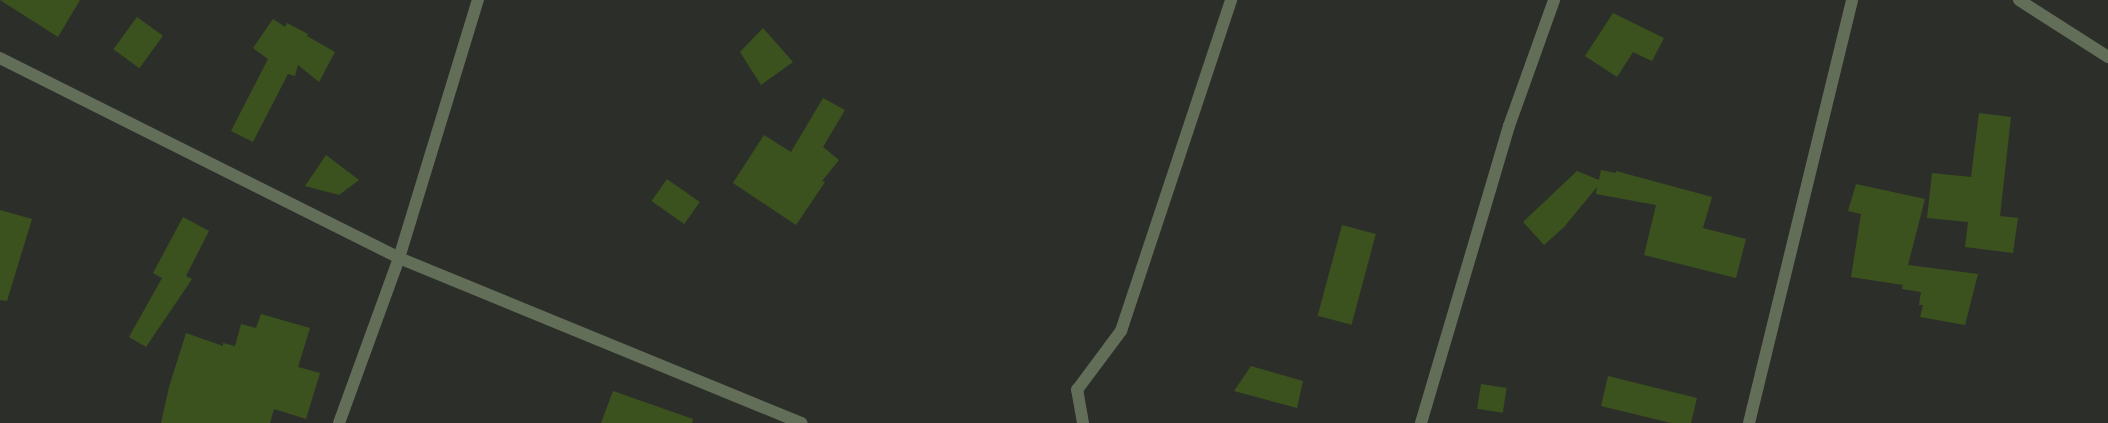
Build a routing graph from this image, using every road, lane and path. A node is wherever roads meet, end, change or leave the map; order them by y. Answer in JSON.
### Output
{"nodes":[{"id":1,"x":478,"y":0,"type":"edge"},
{"id":2,"x":1231,"y":0,"type":"edge"},
{"id":3,"x":1554,"y":0,"type":"edge"},
{"id":4,"x":1852,"y":0,"type":"edge"},
{"id":5,"x":2019,"y":0,"type":"edge"},
{"id":6,"x":2108,"y":57,"type":"edge"},
{"id":7,"x":0,"y":58,"type":"edge"},
{"id":8,"x":399,"y":258,"type":"junction"},
{"id":9,"x":339,"y":423,"type":"edge"},
{"id":10,"x":800,"y":423,"type":"edge"},
{"id":11,"x":1083,"y":423,"type":"edge"},
{"id":12,"x":1421,"y":423,"type":"edge"},
{"id":13,"x":1749,"y":423,"type":"edge"}],
"edges":[{"from":1,"to":8,"type":"street"},
{"from":2,"to":11,"type":"street"},
{"from":3,"to":12,"type":"street"},
{"from":4,"to":13,"type":"street"},
{"from":5,"to":6,"type":"street"},
{"from":7,"to":8,"type":"street"},
{"from":8,"to":9,"type":"street"},
{"from":8,"to":10,"type":"street"}]}
